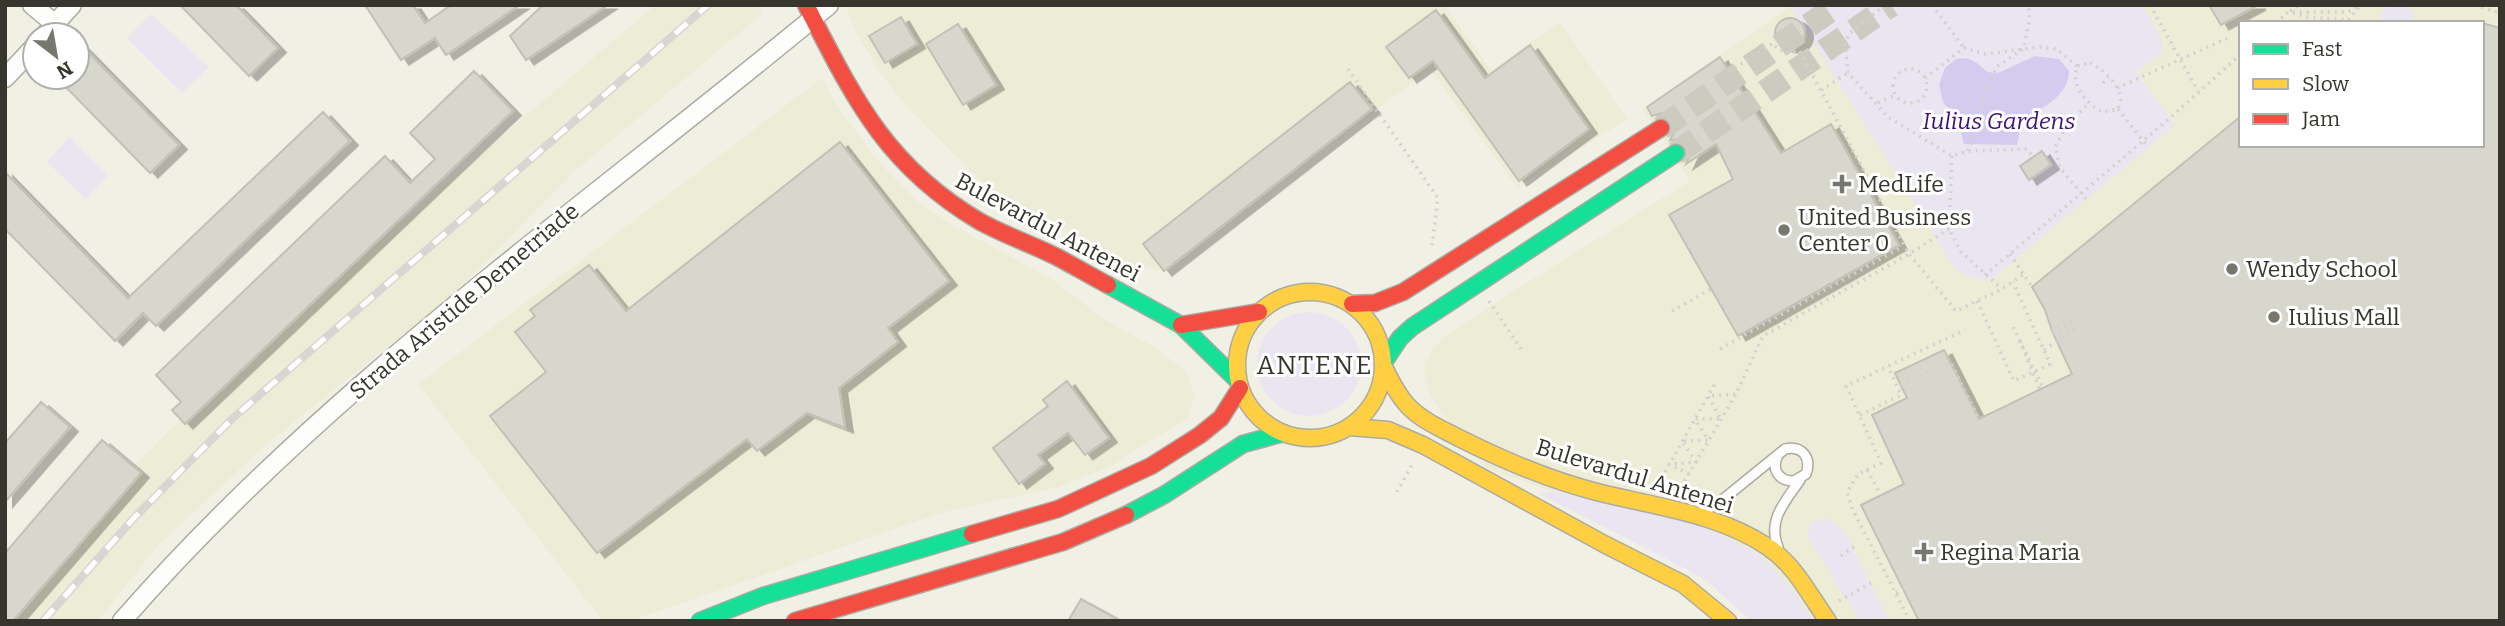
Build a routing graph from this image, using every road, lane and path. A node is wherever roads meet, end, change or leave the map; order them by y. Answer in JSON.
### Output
{"nodes":[{"id":1,"x":32,"y":5,"type":"edge"},
{"id":2,"x":72,"y":5,"type":"edge"},
{"id":3,"x":829,"y":5,"type":"edge"},
{"id":4,"x":1885,"y":5,"type":"edge"},
{"id":5,"x":1932,"y":5,"type":"edge"},
{"id":6,"x":2029,"y":5,"type":"edge"},
{"id":7,"x":2150,"y":5,"type":"edge"},
{"id":8,"x":2300,"y":5,"type":"edge"},
{"id":9,"x":2360,"y":5,"type":"edge"},
{"id":10,"x":2475,"y":5,"type":"edge"},
{"id":11,"x":809,"y":12,"type":"edge"},
{"id":12,"x":2288,"y":12,"type":"junction"},
{"id":13,"x":2500,"y":13,"type":"edge"},
{"id":14,"x":44,"y":21,"type":"edge"},
{"id":15,"x":58,"y":21,"type":"edge"},
{"id":16,"x":2278,"y":21,"type":"edge"},
{"id":17,"x":2230,"y":37,"type":"dead end"},
{"id":18,"x":1965,"y":48,"type":"junction"},
{"id":19,"x":2023,"y":49,"type":"junction"},
{"id":20,"x":2239,"y":56,"type":"edge"},
{"id":21,"x":2182,"y":59,"type":"junction"},
{"id":22,"x":21,"y":61,"type":"edge"},
{"id":23,"x":2077,"y":66,"type":"junction"},
{"id":24,"x":1348,"y":69,"type":"dead end"},
{"id":25,"x":1730,"y":72,"type":"dead end"},
{"id":26,"x":1848,"y":72,"type":"junction"},
{"id":27,"x":5,"y":78,"type":"edge"},
{"id":28,"x":1925,"y":78,"type":"junction"},
{"id":29,"x":2109,"y":78,"type":"junction"},
{"id":30,"x":2103,"y":83,"type":"dead end"},
{"id":31,"x":2117,"y":88,"type":"junction"},
{"id":32,"x":1821,"y":90,"type":"junction"},
{"id":33,"x":2092,"y":92,"type":"dead end"},
{"id":34,"x":2198,"y":92,"type":"junction"},
{"id":35,"x":1895,"y":95,"type":"junction"},
{"id":36,"x":2087,"y":100,"type":"junction"},
{"id":37,"x":1878,"y":103,"type":"junction"},
{"id":38,"x":2118,"y":109,"type":"junction"},
{"id":39,"x":1661,"y":128,"type":"tunnel mouth"},
{"id":40,"x":2143,"y":141,"type":"junction"},
{"id":41,"x":2148,"y":147,"type":"dead end"},
{"id":42,"x":1968,"y":151,"type":"junction"},
{"id":43,"x":1676,"y":153,"type":"tunnel mouth"},
{"id":44,"x":1952,"y":156,"type":"junction"},
{"id":45,"x":2033,"y":157,"type":"dead end"},
{"id":46,"x":2081,"y":192,"type":"junction"},
{"id":47,"x":2086,"y":199,"type":"dead end"},
{"id":48,"x":1948,"y":229,"type":"junction"},
{"id":49,"x":1434,"y":248,"type":"dead end"},
{"id":50,"x":1900,"y":248,"type":"dead end"},
{"id":51,"x":1909,"y":254,"type":"junction"},
{"id":52,"x":2010,"y":254,"type":"junction"},
{"id":53,"x":2024,"y":274,"type":"junction"},
{"id":54,"x":1985,"y":275,"type":"junction"},
{"id":55,"x":2013,"y":282,"type":"junction"},
{"id":56,"x":2032,"y":287,"type":"dead end"},
{"id":57,"x":1711,"y":289,"type":"dead end"},
{"id":58,"x":2001,"y":289,"type":"junction"},
{"id":59,"x":1977,"y":301,"type":"junction"},
{"id":60,"x":1489,"y":302,"type":"dead end"},
{"id":61,"x":1352,"y":304,"type":"junction"},
{"id":62,"x":1672,"y":311,"type":"dead end"},
{"id":63,"x":1259,"y":312,"type":"junction"},
{"id":64,"x":2070,"y":319,"type":"dead end"},
{"id":65,"x":1181,"y":325,"type":"junction"},
{"id":66,"x":2013,"y":327,"type":"dead end"},
{"id":67,"x":2077,"y":327,"type":"dead end"},
{"id":68,"x":1965,"y":330,"type":"dead end"},
{"id":69,"x":2052,"y":333,"type":"dead end"},
{"id":70,"x":1521,"y":349,"type":"dead end"},
{"id":71,"x":1720,"y":349,"type":"dead end"},
{"id":72,"x":2044,"y":350,"type":"junction"},
{"id":73,"x":1384,"y":364,"type":"junction"},
{"id":74,"x":1888,"y":366,"type":"junction"},
{"id":75,"x":2034,"y":372,"type":"junction"},
{"id":76,"x":1716,"y":382,"type":"dead end"},
{"id":77,"x":1239,"y":384,"type":"junction"},
{"id":78,"x":1901,"y":385,"type":"dead end"},
{"id":79,"x":2041,"y":389,"type":"dead end"},
{"id":80,"x":1736,"y":394,"type":"junction"},
{"id":81,"x":1708,"y":396,"type":"junction"},
{"id":82,"x":1860,"y":415,"type":"junction"},
{"id":83,"x":1695,"y":418,"type":"junction"},
{"id":84,"x":1721,"y":419,"type":"junction"},
{"id":85,"x":1979,"y":419,"type":"dead end"},
{"id":86,"x":1349,"y":427,"type":"junction"},
{"id":87,"x":1283,"y":433,"type":"junction"},
{"id":88,"x":1709,"y":440,"type":"junction"},
{"id":89,"x":1682,"y":441,"type":"junction"},
{"id":90,"x":1778,"y":455,"type":"junction"},
{"id":91,"x":1696,"y":461,"type":"junction"},
{"id":92,"x":1669,"y":464,"type":"junction"},
{"id":93,"x":1412,"y":465,"type":"dead end"},
{"id":94,"x":1867,"y":470,"type":"junction"},
{"id":95,"x":1689,"y":474,"type":"junction"},
{"id":96,"x":1800,"y":480,"type":"junction"},
{"id":97,"x":1657,"y":485,"type":"dead end"},
{"id":98,"x":1680,"y":488,"type":"dead end"},
{"id":99,"x":1397,"y":492,"type":"dead end"},
{"id":100,"x":1881,"y":495,"type":"dead end"},
{"id":101,"x":1697,"y":513,"type":"junction"},
{"id":102,"x":1854,"y":547,"type":"dead end"},
{"id":103,"x":1841,"y":556,"type":"dead end"},
{"id":104,"x":1782,"y":558,"type":"junction"},
{"id":105,"x":1871,"y":583,"type":"dead end"},
{"id":106,"x":1903,"y":589,"type":"dead end"},
{"id":107,"x":1896,"y":593,"type":"junction"},
{"id":108,"x":1838,"y":602,"type":"dead end"},
{"id":109,"x":122,"y":621,"type":"edge"},
{"id":110,"x":700,"y":621,"type":"edge"},
{"id":111,"x":795,"y":621,"type":"edge"},
{"id":112,"x":1728,"y":621,"type":"edge"},
{"id":113,"x":1828,"y":621,"type":"edge"},
{"id":114,"x":1910,"y":621,"type":"edge"}],
"edges":[{"from":1,"to":14,"type":"street"},
{"from":2,"to":15,"type":"street"},
{"from":3,"to":11,"type":"street","name":"Strada Aristide Demetriade"},
{"from":4,"to":26,"type":"path"},
{"from":5,"to":18,"type":"path"},
{"from":6,"to":19,"type":"path"},
{"from":7,"to":21,"type":"path"},
{"from":8,"to":12,"type":"path"},
{"from":9,"to":12,"type":"path"},
{"from":9,"to":12,"type":"path"},
{"from":10,"to":13,"type":"path"},
{"from":11,"to":65,"type":"main road","name":"Bulevardul Antenei"},
{"from":11,"to":109,"type":"street","name":"Strada Aristide Demetriade"},
{"from":12,"to":16,"type":"path"},
{"from":17,"to":21,"type":"path"},
{"from":18,"to":19,"type":"path"},
{"from":18,"to":28,"type":"path"},
{"from":19,"to":23,"type":"path"},
{"from":19,"to":42,"type":"path"},
{"from":20,"to":34,"type":"path"},
{"from":21,"to":31,"type":"path"},
{"from":21,"to":34,"type":"path"},
{"from":22,"to":27,"type":"street"},
{"from":23,"to":29,"type":"path"},
{"from":23,"to":36,"type":"path"},
{"from":24,"to":49,"type":"path"},
{"from":25,"to":32,"type":"path"},
{"from":26,"to":32,"type":"path"},
{"from":26,"to":37,"type":"path"},
{"from":28,"to":35,"type":"path"},
{"from":28,"to":35,"type":"path"},
{"from":29,"to":30,"type":"path"},
{"from":29,"to":31,"type":"path"},
{"from":31,"to":38,"type":"path"},
{"from":32,"to":51,"type":"path"},
{"from":33,"to":36,"type":"path"},
{"from":34,"to":40,"type":"path"},
{"from":35,"to":37,"type":"path"},
{"from":36,"to":38,"type":"path"},
{"from":36,"to":46,"type":"path"},
{"from":37,"to":44,"type":"path"},
{"from":38,"to":40,"type":"path"},
{"from":39,"to":61,"type":"main road"},
{"from":40,"to":41,"type":"path"},
{"from":40,"to":46,"type":"path"},
{"from":42,"to":44,"type":"path"},
{"from":42,"to":45,"type":"path"},
{"from":43,"to":73,"type":"main road"},
{"from":44,"to":48,"type":"path"},
{"from":46,"to":47,"type":"path"},
{"from":46,"to":52,"type":"path"},
{"from":48,"to":51,"type":"path"},
{"from":48,"to":54,"type":"path"},
{"from":50,"to":71,"type":"path"},
{"from":51,"to":59,"type":"path"},
{"from":51,"to":80,"type":"path"},
{"from":52,"to":53,"type":"path"},
{"from":52,"to":54,"type":"path"},
{"from":53,"to":55,"type":"path"},
{"from":53,"to":56,"type":"path"},
{"from":54,"to":58,"type":"path"},
{"from":55,"to":58,"type":"path"},
{"from":55,"to":72,"type":"path"},
{"from":57,"to":62,"type":"path"},
{"from":58,"to":59,"type":"path"},
{"from":59,"to":75,"type":"path"},
{"from":60,"to":70,"type":"path"},
{"from":61,"to":63,"type":"main road"},
{"from":61,"to":73,"type":"main road"},
{"from":63,"to":65,"type":"main road"},
{"from":63,"to":77,"type":"main road"},
{"from":64,"to":69,"type":"path"},
{"from":65,"to":77,"type":"main road","name":"Bulevardul Antenei"},
{"from":66,"to":75,"type":"path"},
{"from":67,"to":72,"type":"path"},
{"from":68,"to":74,"type":"path"},
{"from":72,"to":75,"type":"path"},
{"from":73,"to":86,"type":"main road"},
{"from":73,"to":101,"type":"main road","name":"Bulevardul Antenei"},
{"from":74,"to":82,"type":"path"},
{"from":74,"to":82,"type":"path"},
{"from":75,"to":79,"type":"path"},
{"from":76,"to":81,"type":"path"},
{"from":77,"to":87,"type":"main road"},
{"from":77,"to":110,"type":"main road"},
{"from":78,"to":85,"type":"path"},
{"from":80,"to":81,"type":"path"},
{"from":80,"to":84,"type":"path"},
{"from":81,"to":83,"type":"path"},
{"from":81,"to":84,"type":"path"},
{"from":82,"to":94,"type":"path"},
{"from":83,"to":84,"type":"path"},
{"from":83,"to":88,"type":"path"},
{"from":83,"to":89,"type":"path"},
{"from":84,"to":88,"type":"path"},
{"from":86,"to":87,"type":"main road"},
{"from":86,"to":112,"type":"main road"},
{"from":87,"to":111,"type":"main road"},
{"from":88,"to":89,"type":"path"},
{"from":88,"to":91,"type":"path"},
{"from":89,"to":91,"type":"path"},
{"from":89,"to":92,"type":"path"},
{"from":90,"to":96,"type":"lane"},
{"from":90,"to":96,"type":"lane"},
{"from":90,"to":101,"type":"lane"},
{"from":91,"to":92,"type":"path"},
{"from":91,"to":95,"type":"path"},
{"from":92,"to":95,"type":"path"},
{"from":92,"to":97,"type":"path"},
{"from":93,"to":99,"type":"path"},
{"from":94,"to":100,"type":"path"},
{"from":94,"to":107,"type":"path"},
{"from":95,"to":98,"type":"path"},
{"from":96,"to":104,"type":"lane"},
{"from":101,"to":104,"type":"main road","name":"Bulevardul Antenei"},
{"from":102,"to":103,"type":"path"},
{"from":104,"to":113,"type":"main road","name":"Bulevardul Antenei"},
{"from":105,"to":108,"type":"path"},
{"from":106,"to":107,"type":"path"},
{"from":107,"to":114,"type":"path"}]}
